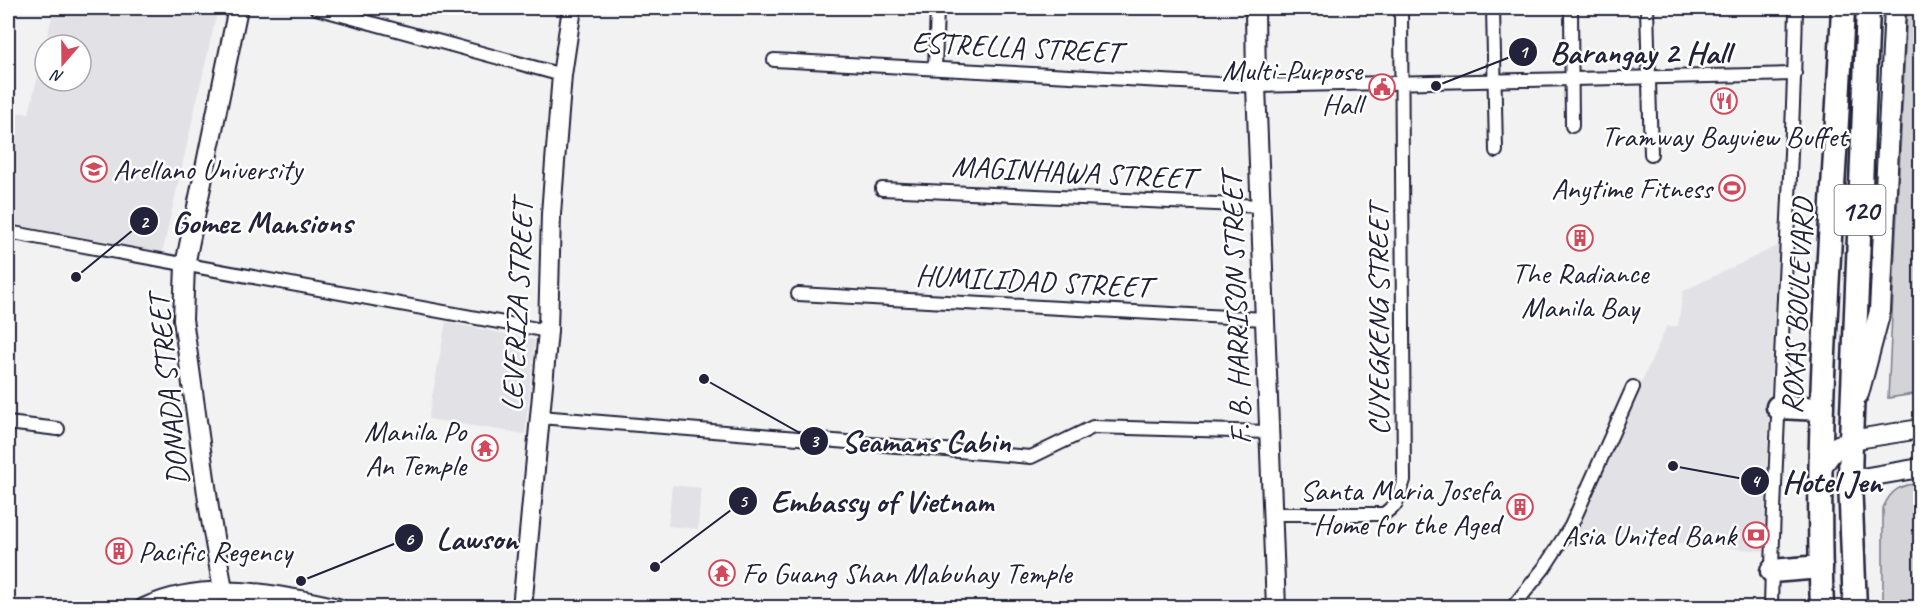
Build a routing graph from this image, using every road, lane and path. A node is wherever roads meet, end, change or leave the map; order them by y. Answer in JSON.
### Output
{"nodes":[{"id":1,"x":238,"y":8,"type":"edge"},
{"id":2,"x":316,"y":8,"type":"edge"},
{"id":3,"x":572,"y":8,"type":"edge"},
{"id":4,"x":937,"y":8,"type":"edge"},
{"id":5,"x":1255,"y":8,"type":"edge"},
{"id":6,"x":1401,"y":8,"type":"edge"},
{"id":7,"x":1493,"y":8,"type":"edge"},
{"id":8,"x":1571,"y":8,"type":"edge"},
{"id":9,"x":1647,"y":8,"type":"edge"},
{"id":10,"x":1796,"y":8,"type":"edge"},
{"id":11,"x":1843,"y":8,"type":"edge"},
{"id":12,"x":1868,"y":8,"type":"edge"},
{"id":13,"x":1895,"y":8,"type":"edge"},
{"id":14,"x":774,"y":60,"type":"dead end"},
{"id":15,"x":935,"y":68,"type":"junction"},
{"id":16,"x":1795,"y":74,"type":"junction"},
{"id":17,"x":562,"y":75,"type":"junction"},
{"id":18,"x":1647,"y":76,"type":"junction"},
{"id":19,"x":1571,"y":79,"type":"junction"},
{"id":20,"x":1494,"y":81,"type":"junction"},
{"id":21,"x":1402,"y":83,"type":"junction"},
{"id":22,"x":1256,"y":86,"type":"junction"},
{"id":23,"x":1572,"y":126,"type":"dead end"},
{"id":24,"x":1496,"y":151,"type":"dead end"},
{"id":25,"x":1651,"y":154,"type":"dead end"},
{"id":26,"x":882,"y":189,"type":"dead end"},
{"id":27,"x":1260,"y":206,"type":"junction"},
{"id":28,"x":8,"y":232,"type":"edge"},
{"id":29,"x":185,"y":265,"type":"junction"},
{"id":30,"x":798,"y":294,"type":"dead end"},
{"id":31,"x":1265,"y":319,"type":"junction"},
{"id":32,"x":548,"y":331,"type":"junction"},
{"id":33,"x":1633,"y":387,"type":"dead end"},
{"id":34,"x":1778,"y":407,"type":"junction"},
{"id":35,"x":1821,"y":409,"type":"junction"},
{"id":36,"x":1852,"y":413,"type":"junction"},
{"id":37,"x":540,"y":417,"type":"junction"},
{"id":38,"x":8,"y":423,"type":"edge"},
{"id":39,"x":58,"y":429,"type":"dead end"},
{"id":40,"x":1920,"y":429,"type":"edge"},
{"id":41,"x":1269,"y":432,"type":"junction"},
{"id":42,"x":1851,"y":440,"type":"junction"},
{"id":43,"x":1920,"y":468,"type":"edge"},
{"id":44,"x":1820,"y":470,"type":"junction"},
{"id":45,"x":1850,"y":480,"type":"junction"},
{"id":46,"x":1272,"y":514,"type":"junction"},
{"id":47,"x":1821,"y":567,"type":"junction"},
{"id":48,"x":1772,"y":571,"type":"junction"},
{"id":49,"x":223,"y":590,"type":"junction"},
{"id":50,"x":251,"y":600,"type":"edge"},
{"id":51,"x":144,"y":608,"type":"edge"},
{"id":52,"x":338,"y":608,"type":"edge"},
{"id":53,"x":522,"y":608,"type":"edge"},
{"id":54,"x":1276,"y":608,"type":"edge"},
{"id":55,"x":1512,"y":608,"type":"edge"},
{"id":56,"x":1771,"y":608,"type":"edge"},
{"id":57,"x":1822,"y":608,"type":"edge"},
{"id":58,"x":1855,"y":608,"type":"edge"}],
"edges":[{"from":1,"to":29,"type":"street","name":"DONADA STREET"},
{"from":2,"to":17,"type":"street"},
{"from":3,"to":17,"type":"street","name":"LEVERIZA STREET"},
{"from":4,"to":15,"type":"street"},
{"from":5,"to":22,"type":"street","name":"F. B. HARRISON STREET"},
{"from":6,"to":21,"type":"street","name":"CUYEGKENG STREET"},
{"from":7,"to":20,"type":"street"},
{"from":8,"to":19,"type":"street"},
{"from":9,"to":18,"type":"street"},
{"from":10,"to":16,"type":"street"},
{"from":11,"to":35,"type":"highway","name":"ROXAS BOULEVARD","number":"120"},
{"from":12,"to":36,"type":"highway","name":"ROXAS BOULEVARD","number":"120"},
{"from":13,"to":36,"type":"main road","name":"ROXAS BOULEVARD"},
{"from":14,"to":15,"type":"street","name":"ESTRELLA STREET"},
{"from":15,"to":22,"type":"street","name":"ESTRELLA STREET"},
{"from":16,"to":18,"type":"street","name":"ESTRELLA STREET"},
{"from":16,"to":34,"type":"street"},
{"from":17,"to":32,"type":"street","name":"LEVERIZA STREET"},
{"from":18,"to":19,"type":"street","name":"ESTRELLA STREET"},
{"from":18,"to":25,"type":"street"},
{"from":19,"to":20,"type":"street","name":"ESTRELLA STREET"},
{"from":19,"to":23,"type":"street"},
{"from":20,"to":21,"type":"street","name":"ESTRELLA STREET"},
{"from":20,"to":24,"type":"street"},
{"from":21,"to":22,"type":"street","name":"ESTRELLA STREET"},
{"from":21,"to":46,"type":"street","name":"CUYEGKENG STREET"},
{"from":22,"to":27,"type":"street","name":"F. B. HARRISON STREET"},
{"from":26,"to":27,"type":"street","name":"MAGINHAWA STREET"},
{"from":27,"to":31,"type":"street","name":"F. B. HARRISON STREET"},
{"from":28,"to":29,"type":"street"},
{"from":29,"to":32,"type":"street"},
{"from":29,"to":49,"type":"street","name":"DONADA STREET"},
{"from":30,"to":31,"type":"street","name":"HUMILIDAD STREET"},
{"from":31,"to":41,"type":"street","name":"F. B. HARRISON STREET"},
{"from":32,"to":37,"type":"street","name":"LEVERIZA STREET"},
{"from":33,"to":55,"type":"street"},
{"from":34,"to":35,"type":"highway"},
{"from":34,"to":48,"type":"street"},
{"from":35,"to":44,"type":"highway","name":"ROXAS BOULEVARD","number":"120"},
{"from":36,"to":42,"type":"highway","name":"ROXAS BOULEVARD","number":"120"},
{"from":37,"to":41,"type":"street"},
{"from":37,"to":53,"type":"street","name":"LEVERIZA STREET"},
{"from":38,"to":39,"type":"street"},
{"from":40,"to":42,"type":"street"},
{"from":41,"to":46,"type":"street","name":"F. B. HARRISON STREET"},
{"from":42,"to":44,"type":"street"},
{"from":42,"to":45,"type":"highway","name":"ROXAS BOULEVARD","number":"120"},
{"from":43,"to":45,"type":"street"},
{"from":44,"to":47,"type":"highway","name":"ROXAS BOULEVARD","number":"120"},
{"from":45,"to":58,"type":"highway","name":"ROXAS BOULEVARD","number":"120"},
{"from":46,"to":54,"type":"street","name":"F. B. HARRISON STREET"},
{"from":47,"to":48,"type":"highway"},
{"from":47,"to":57,"type":"highway","name":"ROXAS BOULEVARD","number":"120"},
{"from":48,"to":56,"type":"street"},
{"from":49,"to":50,"type":"street"},
{"from":49,"to":51,"type":"street"},
{"from":50,"to":52,"type":"street"}]}
